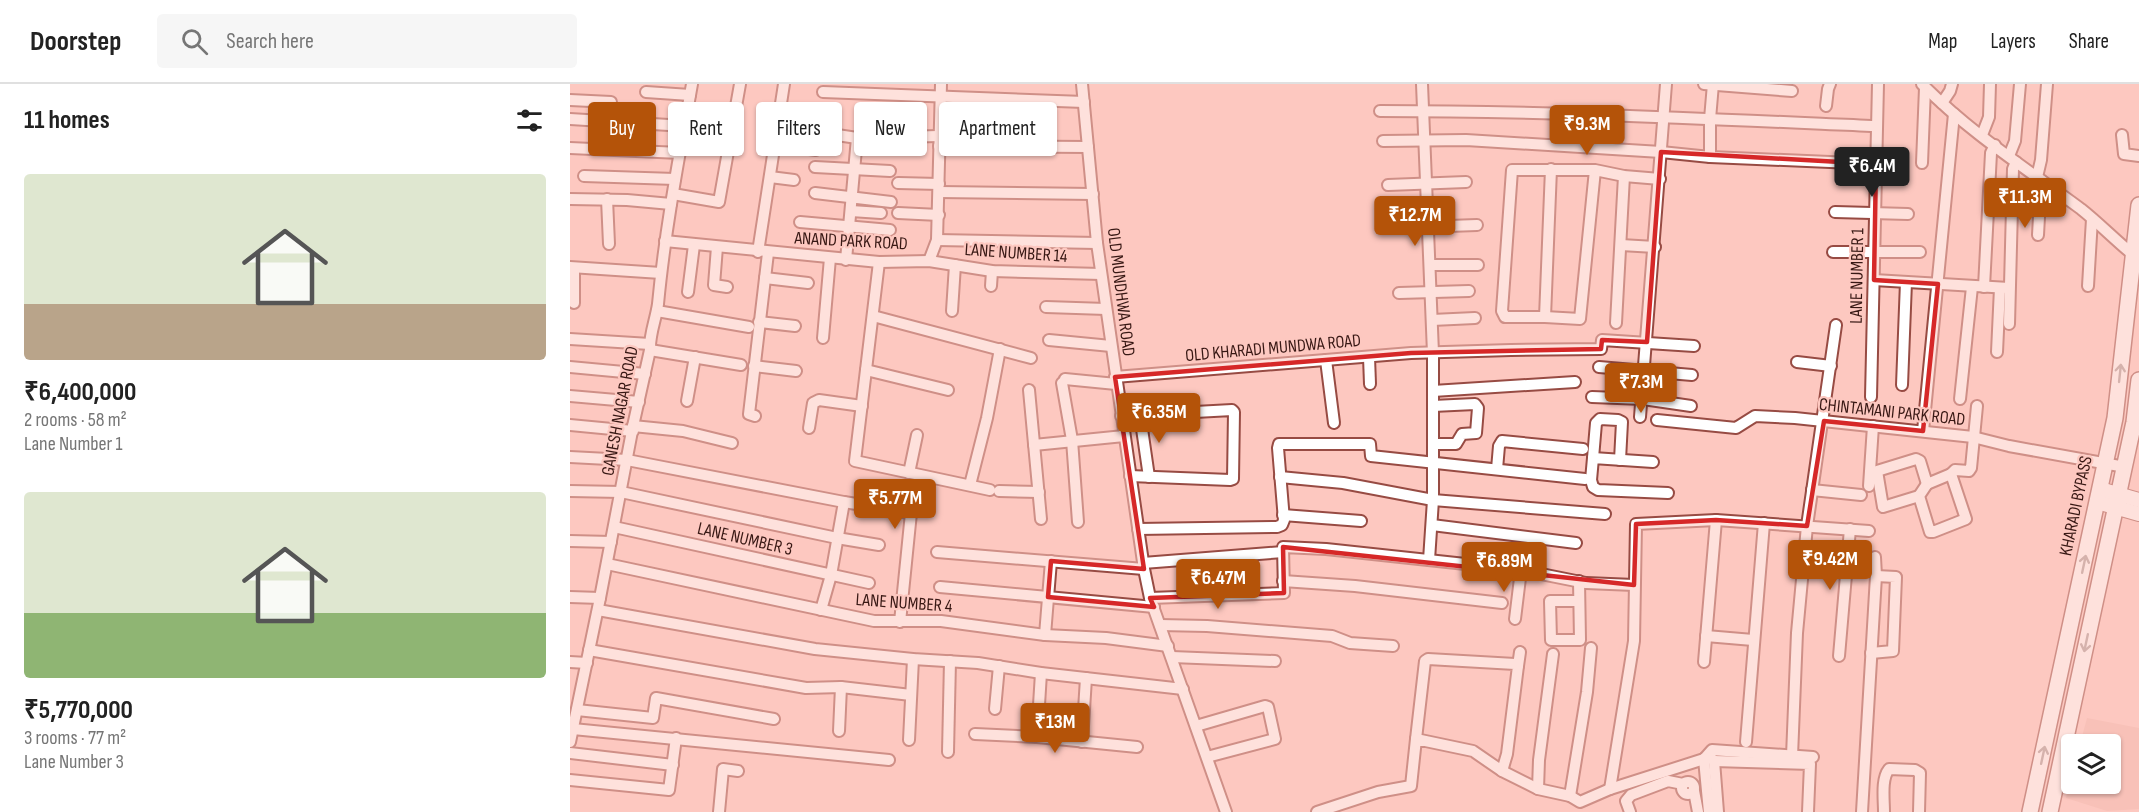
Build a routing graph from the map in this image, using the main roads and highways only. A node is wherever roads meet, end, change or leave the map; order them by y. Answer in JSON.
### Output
{"nodes":[{"id":1,"x":2139,"y":205,"type":"edge"},
{"id":2,"x":2137,"y":257,"type":"edge"},
{"id":3,"x":2139,"y":380,"type":"edge"},
{"id":4,"x":2098,"y":495,"type":"junction"},
{"id":5,"x":2139,"y":500,"type":"edge"},
{"id":6,"x":2117,"y":501,"type":"junction"},
{"id":7,"x":2139,"y":514,"type":"edge"},
{"id":8,"x":2030,"y":812,"type":"edge"},
{"id":9,"x":2050,"y":812,"type":"edge"}],
"edges":[{"from":1,"to":2,"type":"highway","name":"KHARADI BYPASS"},
{"from":4,"to":2,"type":"highway","name":"KHARADI BYPASS","one_way":true},
{"from":3,"to":6,"type":"highway"},
{"from":4,"to":6,"type":"main road"},
{"from":8,"to":4,"type":"highway","name":"KHARADI BYPASS","one_way":true},
{"from":5,"to":6,"type":"main road"},
{"from":6,"to":7,"type":"main road"},
{"from":6,"to":9,"type":"highway","one_way":true}]}
